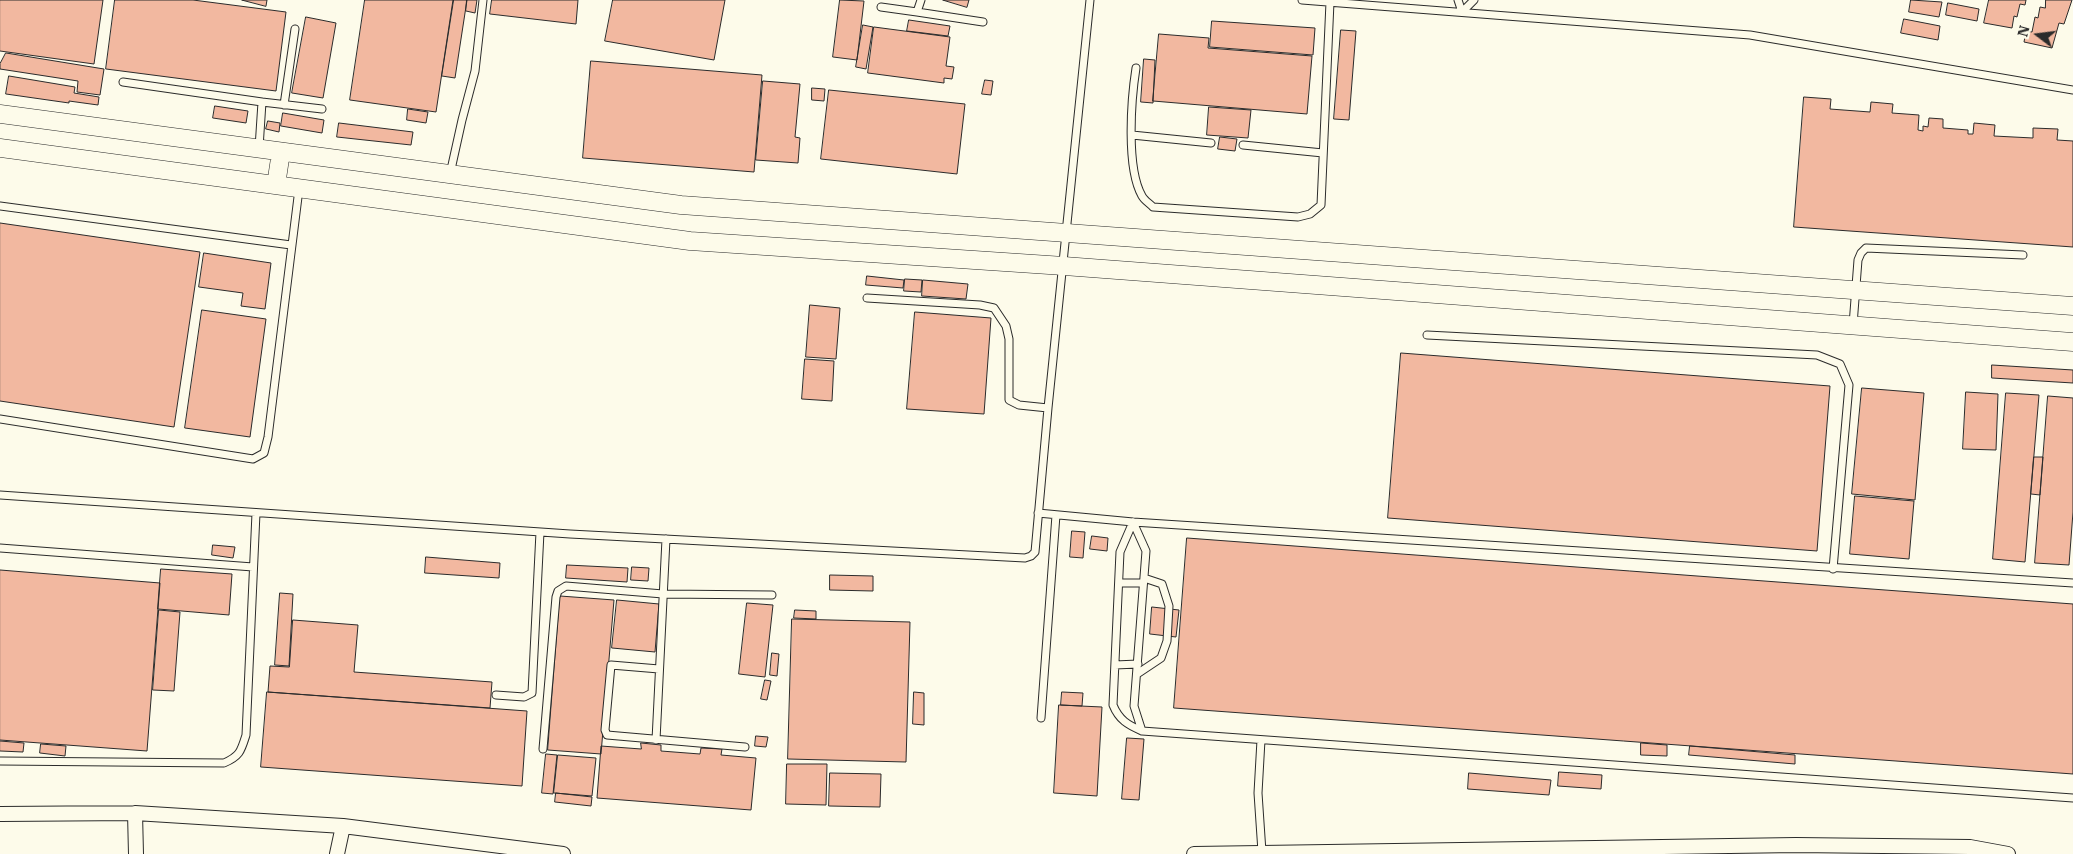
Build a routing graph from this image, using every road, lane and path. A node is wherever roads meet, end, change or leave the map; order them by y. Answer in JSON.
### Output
{"nodes":[{"id":1,"x":483,"y":0,"type":"edge"},
{"id":2,"x":921,"y":0,"type":"edge"},
{"id":3,"x":1090,"y":0,"type":"edge"},
{"id":4,"x":1302,"y":0,"type":"edge"},
{"id":5,"x":1458,"y":0,"type":"edge"},
{"id":6,"x":1474,"y":0,"type":"edge"},
{"id":7,"x":1330,"y":2,"type":"junction"},
{"id":8,"x":881,"y":7,"type":"dead end"},
{"id":9,"x":917,"y":12,"type":"junction"},
{"id":10,"x":1462,"y":12,"type":"junction"},
{"id":11,"x":983,"y":22,"type":"dead end"},
{"id":12,"x":295,"y":29,"type":"dead end"},
{"id":13,"x":1136,"y":68,"type":"dead end"},
{"id":14,"x":123,"y":82,"type":"dead end"},
{"id":15,"x":2073,"y":90,"type":"edge"},
{"id":16,"x":262,"y":102,"type":"junction"},
{"id":17,"x":284,"y":105,"type":"junction"},
{"id":18,"x":322,"y":109,"type":"dead end"},
{"id":19,"x":0,"y":114,"type":"edge"},
{"id":20,"x":1132,"y":135,"type":"junction"},
{"id":21,"x":1211,"y":143,"type":"dead end"},
{"id":22,"x":1243,"y":145,"type":"dead end"},
{"id":23,"x":0,"y":148,"type":"edge"},
{"id":24,"x":259,"y":148,"type":"junction"},
{"id":25,"x":281,"y":152,"type":"junction"},
{"id":26,"x":1323,"y":152,"type":"junction"},
{"id":27,"x":450,"y":174,"type":"junction"},
{"id":28,"x":276,"y":185,"type":"junction"},
{"id":29,"x":299,"y":188,"type":"junction"},
{"id":30,"x":0,"y":206,"type":"edge"},
{"id":31,"x":1066,"y":233,"type":"junction"},
{"id":32,"x":291,"y":245,"type":"junction"},
{"id":33,"x":2023,"y":256,"type":"dead end"},
{"id":34,"x":1064,"y":266,"type":"junction"},
{"id":35,"x":1856,"y":290,"type":"junction"},
{"id":36,"x":867,"y":298,"type":"dead end"},
{"id":37,"x":2073,"y":306,"type":"edge"},
{"id":38,"x":1853,"y":326,"type":"junction"},
{"id":39,"x":1427,"y":335,"type":"dead end"},
{"id":40,"x":2073,"y":342,"type":"edge"},
{"id":41,"x":1048,"y":408,"type":"junction"},
{"id":42,"x":0,"y":419,"type":"edge"},
{"id":43,"x":0,"y":495,"type":"edge"},
{"id":44,"x":256,"y":513,"type":"junction"},
{"id":45,"x":1038,"y":513,"type":"junction"},
{"id":46,"x":1056,"y":515,"type":"junction"},
{"id":47,"x":1133,"y":522,"type":"junction"},
{"id":48,"x":540,"y":532,"type":"junction"},
{"id":49,"x":666,"y":539,"type":"junction"},
{"id":50,"x":0,"y":548,"type":"edge"},
{"id":51,"x":253,"y":567,"type":"junction"},
{"id":52,"x":1833,"y":569,"type":"junction"},
{"id":53,"x":1143,"y":580,"type":"junction"},
{"id":54,"x":1119,"y":583,"type":"junction"},
{"id":55,"x":2073,"y":583,"type":"edge"},
{"id":56,"x":663,"y":594,"type":"junction"},
{"id":57,"x":772,"y":595,"type":"dead end"},
{"id":58,"x":1138,"y":664,"type":"junction"},
{"id":59,"x":1115,"y":665,"type":"junction"},
{"id":60,"x":659,"y":669,"type":"junction"},
{"id":61,"x":1137,"y":674,"type":"junction"},
{"id":62,"x":496,"y":695,"type":"dead end"},
{"id":63,"x":1041,"y":718,"type":"dead end"},
{"id":64,"x":1142,"y":731,"type":"junction"},
{"id":65,"x":656,"y":740,"type":"junction"},
{"id":66,"x":1261,"y":740,"type":"junction"},
{"id":67,"x":745,"y":747,"type":"dead end"},
{"id":68,"x":543,"y":749,"type":"dead end"},
{"id":69,"x":0,"y":761,"type":"edge"},
{"id":70,"x":2073,"y":798,"type":"edge"},
{"id":71,"x":135,"y":813,"type":"junction"},
{"id":72,"x":0,"y":814,"type":"edge"},
{"id":73,"x":342,"y":826,"type":"junction"},
{"id":74,"x":1262,"y":847,"type":"junction"},
{"id":75,"x":1796,"y":850,"type":"edge"},
{"id":76,"x":136,"y":854,"type":"edge"},
{"id":77,"x":337,"y":854,"type":"edge"},
{"id":78,"x":564,"y":854,"type":"edge"},
{"id":79,"x":1194,"y":854,"type":"edge"},
{"id":80,"x":2008,"y":854,"type":"edge"}],
"edges":[{"from":1,"to":27,"type":"lane"},
{"from":2,"to":9,"type":"lane"},
{"from":3,"to":31,"type":"lane"},
{"from":4,"to":7,"type":"lane"},
{"from":5,"to":10,"type":"lane"},
{"from":6,"to":10,"type":"lane"},
{"from":7,"to":10,"type":"lane"},
{"from":7,"to":26,"type":"lane"},
{"from":8,"to":9,"type":"lane"},
{"from":9,"to":11,"type":"lane"},
{"from":10,"to":15,"type":"lane"},
{"from":12,"to":17,"type":"lane"},
{"from":13,"to":20,"type":"lane"},
{"from":14,"to":16,"type":"lane"},
{"from":16,"to":17,"type":"lane"},
{"from":16,"to":24,"type":"lane"},
{"from":17,"to":18,"type":"lane"},
{"from":19,"to":24,"type":"street"},
{"from":20,"to":21,"type":"lane"},
{"from":20,"to":26,"type":"lane"},
{"from":22,"to":26,"type":"lane"},
{"from":23,"to":28,"type":"street"},
{"from":24,"to":25,"type":"street"},
{"from":25,"to":27,"type":"street"},
{"from":25,"to":28,"type":"street"},
{"from":27,"to":31,"type":"street"},
{"from":28,"to":29,"type":"street"},
{"from":29,"to":32,"type":"lane"},
{"from":29,"to":34,"type":"street"},
{"from":30,"to":32,"type":"lane"},
{"from":31,"to":34,"type":"lane"},
{"from":31,"to":35,"type":"street"},
{"from":32,"to":42,"type":"lane"},
{"from":33,"to":35,"type":"lane"},
{"from":34,"to":38,"type":"street"},
{"from":34,"to":41,"type":"lane"},
{"from":35,"to":37,"type":"street"},
{"from":35,"to":38,"type":"lane"},
{"from":36,"to":41,"type":"lane"},
{"from":38,"to":40,"type":"street"},
{"from":39,"to":52,"type":"lane"},
{"from":41,"to":45,"type":"lane"},
{"from":43,"to":44,"type":"lane"},
{"from":44,"to":48,"type":"lane"},
{"from":44,"to":51,"type":"lane"},
{"from":45,"to":46,"type":"lane"},
{"from":45,"to":49,"type":"lane"},
{"from":46,"to":47,"type":"lane"},
{"from":46,"to":63,"type":"lane"},
{"from":47,"to":52,"type":"lane"},
{"from":47,"to":53,"type":"lane"},
{"from":47,"to":54,"type":"lane"},
{"from":48,"to":49,"type":"lane"},
{"from":48,"to":62,"type":"lane"},
{"from":49,"to":56,"type":"lane"},
{"from":50,"to":51,"type":"lane"},
{"from":51,"to":69,"type":"lane"},
{"from":52,"to":55,"type":"lane"},
{"from":53,"to":54,"type":"lane"},
{"from":53,"to":58,"type":"lane"},
{"from":53,"to":61,"type":"lane"},
{"from":54,"to":59,"type":"lane"},
{"from":56,"to":57,"type":"lane"},
{"from":56,"to":60,"type":"lane"},
{"from":56,"to":68,"type":"lane"},
{"from":58,"to":59,"type":"lane"},
{"from":58,"to":61,"type":"lane"},
{"from":59,"to":64,"type":"lane"},
{"from":60,"to":65,"type":"lane"},
{"from":60,"to":65,"type":"lane"},
{"from":61,"to":64,"type":"lane"},
{"from":64,"to":66,"type":"lane"},
{"from":65,"to":67,"type":"lane"},
{"from":66,"to":70,"type":"lane"},
{"from":66,"to":74,"type":"lane"},
{"from":71,"to":72,"type":"street"},
{"from":71,"to":73,"type":"street"},
{"from":71,"to":76,"type":"street"},
{"from":73,"to":77,"type":"street"},
{"from":73,"to":78,"type":"street"},
{"from":74,"to":75,"type":"street"},
{"from":74,"to":79,"type":"street"},
{"from":75,"to":80,"type":"street"}]}
